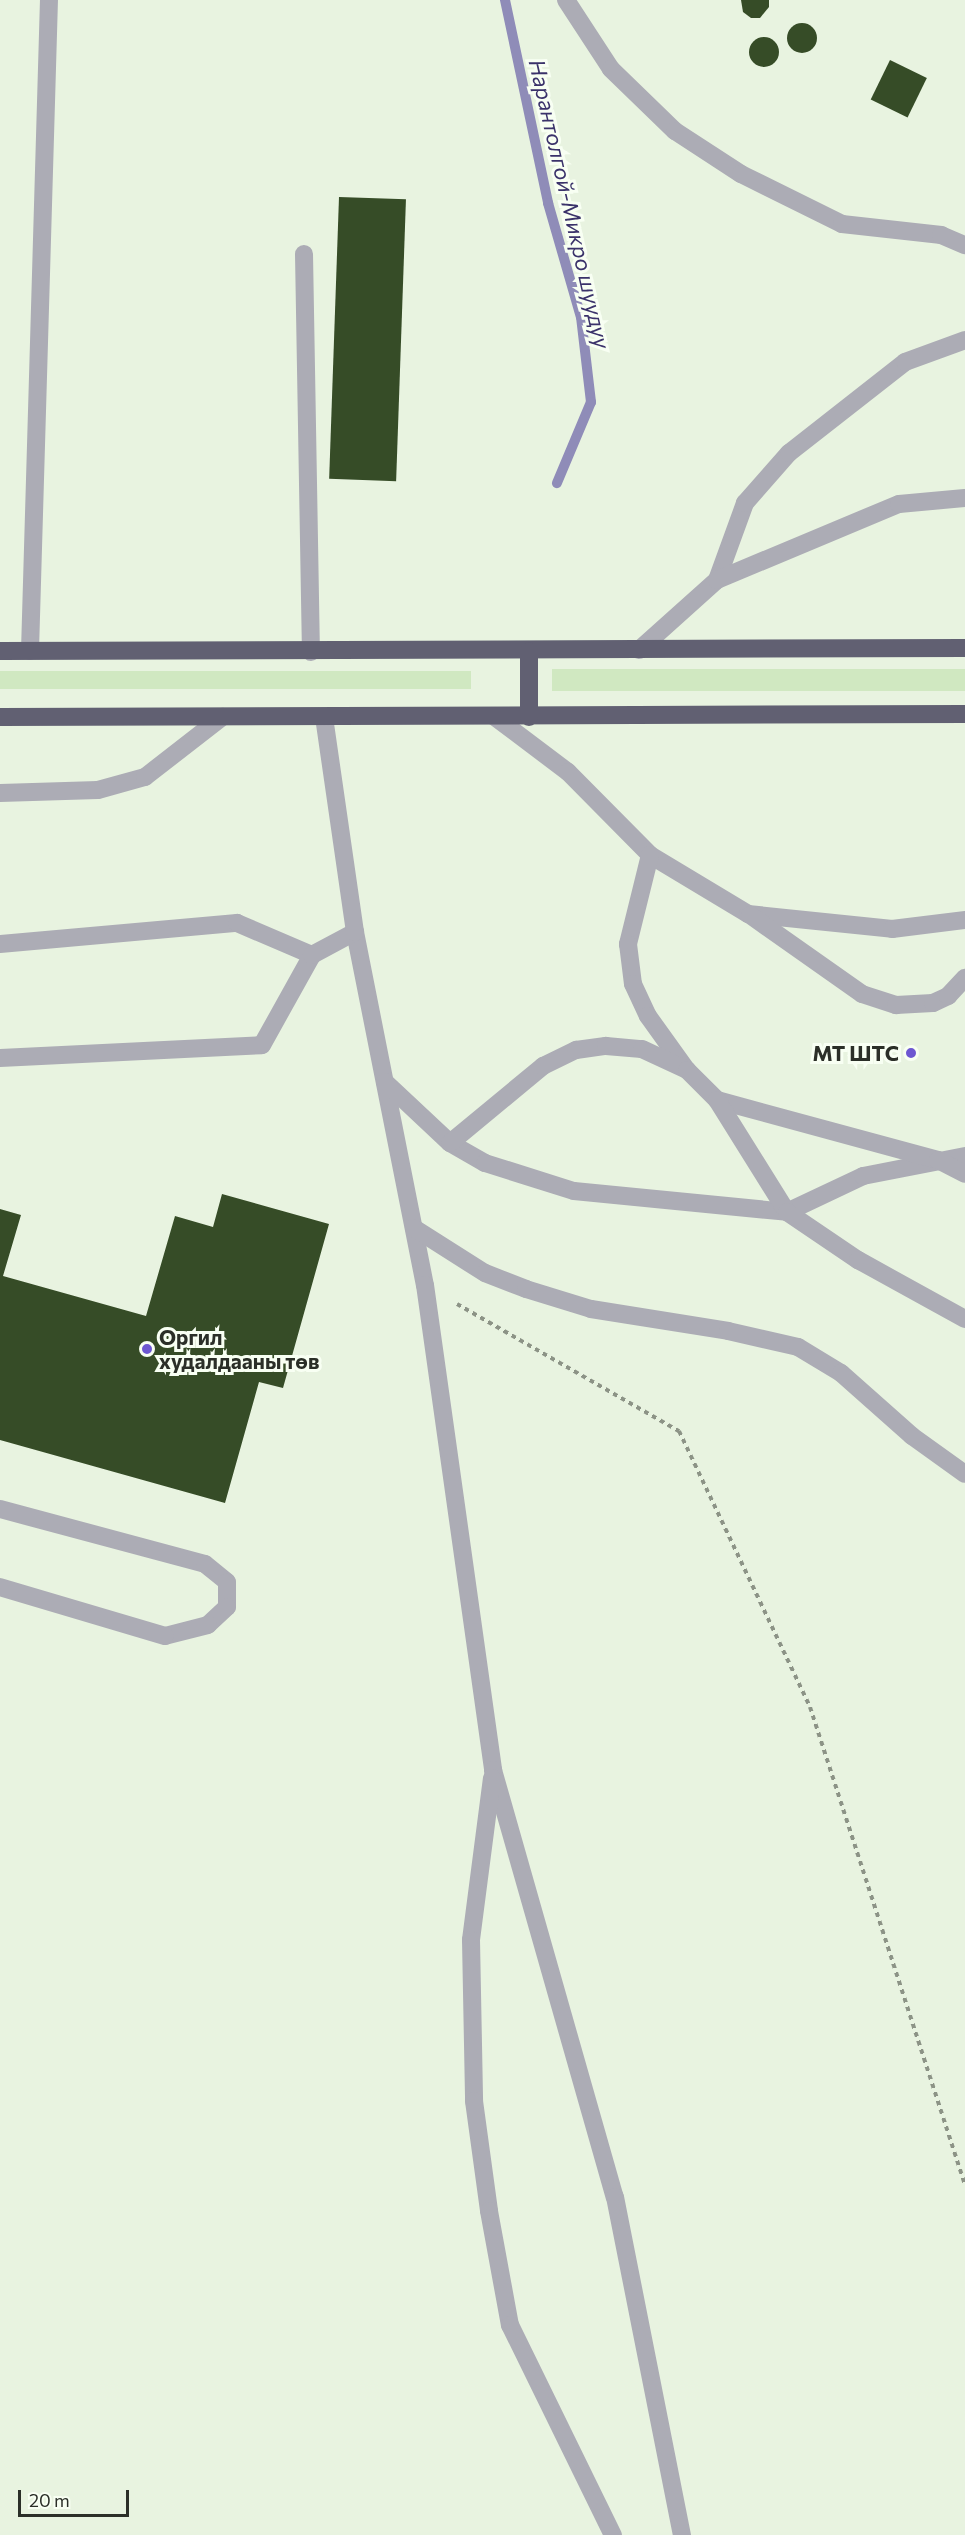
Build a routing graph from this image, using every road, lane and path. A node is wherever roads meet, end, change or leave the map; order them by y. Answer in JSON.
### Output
{"nodes":[{"id":1,"x":49,"y":0,"type":"edge"},
{"id":2,"x":566,"y":0,"type":"edge"},
{"id":3,"x":965,"y":245,"type":"edge"},
{"id":4,"x":304,"y":254,"type":"dead end"},
{"id":5,"x":965,"y":340,"type":"edge"},
{"id":6,"x":965,"y":498,"type":"edge"},
{"id":7,"x":717,"y":580,"type":"junction"},
{"id":8,"x":965,"y":648,"type":"edge"},
{"id":9,"x":639,"y":650,"type":"junction"},
{"id":10,"x":0,"y":651,"type":"edge"},
{"id":11,"x":30,"y":651,"type":"junction"},
{"id":12,"x":529,"y":651,"type":"junction"},
{"id":13,"x":311,"y":652,"type":"junction"},
{"id":14,"x":965,"y":714,"type":"edge"},
{"id":15,"x":0,"y":717,"type":"edge"},
{"id":16,"x":222,"y":717,"type":"junction"},
{"id":17,"x":324,"y":717,"type":"junction"},
{"id":18,"x":495,"y":717,"type":"junction"},
{"id":19,"x":528,"y":717,"type":"junction"},
{"id":20,"x":0,"y":793,"type":"edge"},
{"id":21,"x":650,"y":855,"type":"junction"},
{"id":22,"x":748,"y":914,"type":"junction"},
{"id":23,"x":965,"y":920,"type":"edge"},
{"id":24,"x":355,"y":932,"type":"junction"},
{"id":25,"x":0,"y":944,"type":"edge"},
{"id":26,"x":312,"y":954,"type":"junction"},
{"id":27,"x":965,"y":978,"type":"edge"},
{"id":28,"x":0,"y":1058,"type":"edge"},
{"id":29,"x":687,"y":1070,"type":"junction"},
{"id":30,"x":385,"y":1082,"type":"junction"},
{"id":31,"x":717,"y":1100,"type":"junction"},
{"id":32,"x":450,"y":1143,"type":"junction"},
{"id":33,"x":965,"y":1156,"type":"edge"},
{"id":34,"x":938,"y":1160,"type":"junction"},
{"id":35,"x":965,"y":1174,"type":"edge"},
{"id":36,"x":787,"y":1212,"type":"junction"},
{"id":37,"x":414,"y":1228,"type":"junction"},
{"id":38,"x":425,"y":1285,"type":"junction"},
{"id":39,"x":965,"y":1319,"type":"edge"},
{"id":40,"x":965,"y":1474,"type":"edge"},
{"id":41,"x":0,"y":1509,"type":"edge"},
{"id":42,"x":0,"y":1587,"type":"edge"},
{"id":43,"x":493,"y":1770,"type":"junction"},
{"id":44,"x":965,"y":2185,"type":"edge"},
{"id":45,"x":613,"y":2535,"type":"edge"},
{"id":46,"x":682,"y":2535,"type":"edge"}],
"edges":[{"from":1,"to":11,"type":"lane"},
{"from":2,"to":3,"type":"lane"},
{"from":4,"to":13,"type":"lane"},
{"from":5,"to":7,"type":"lane"},
{"from":6,"to":7,"type":"lane"},
{"from":7,"to":9,"type":"lane"},
{"from":8,"to":9,"type":"highway"},
{"from":9,"to":12,"type":"highway"},
{"from":10,"to":11,"type":"highway"},
{"from":11,"to":13,"type":"highway"},
{"from":12,"to":13,"type":"highway"},
{"from":12,"to":19,"type":"highway"},
{"from":14,"to":19,"type":"highway"},
{"from":15,"to":16,"type":"highway"},
{"from":16,"to":17,"type":"highway"},
{"from":16,"to":20,"type":"lane"},
{"from":17,"to":18,"type":"highway"},
{"from":17,"to":24,"type":"lane"},
{"from":18,"to":19,"type":"highway"},
{"from":18,"to":21,"type":"lane"},
{"from":21,"to":22,"type":"lane"},
{"from":21,"to":29,"type":"lane"},
{"from":22,"to":23,"type":"lane"},
{"from":22,"to":27,"type":"lane"},
{"from":24,"to":26,"type":"lane"},
{"from":24,"to":30,"type":"lane"},
{"from":25,"to":26,"type":"lane"},
{"from":26,"to":28,"type":"lane"},
{"from":29,"to":31,"type":"lane"},
{"from":29,"to":32,"type":"lane"},
{"from":30,"to":32,"type":"lane"},
{"from":30,"to":37,"type":"lane"},
{"from":31,"to":34,"type":"lane"},
{"from":31,"to":36,"type":"lane"},
{"from":32,"to":36,"type":"lane"},
{"from":33,"to":34,"type":"lane"},
{"from":34,"to":35,"type":"lane"},
{"from":34,"to":36,"type":"lane"},
{"from":36,"to":39,"type":"lane"},
{"from":37,"to":38,"type":"lane"},
{"from":37,"to":40,"type":"lane"},
{"from":38,"to":43,"type":"lane"},
{"from":38,"to":44,"type":"path"},
{"from":41,"to":42,"type":"lane"},
{"from":43,"to":45,"type":"lane"},
{"from":43,"to":46,"type":"lane"}]}
